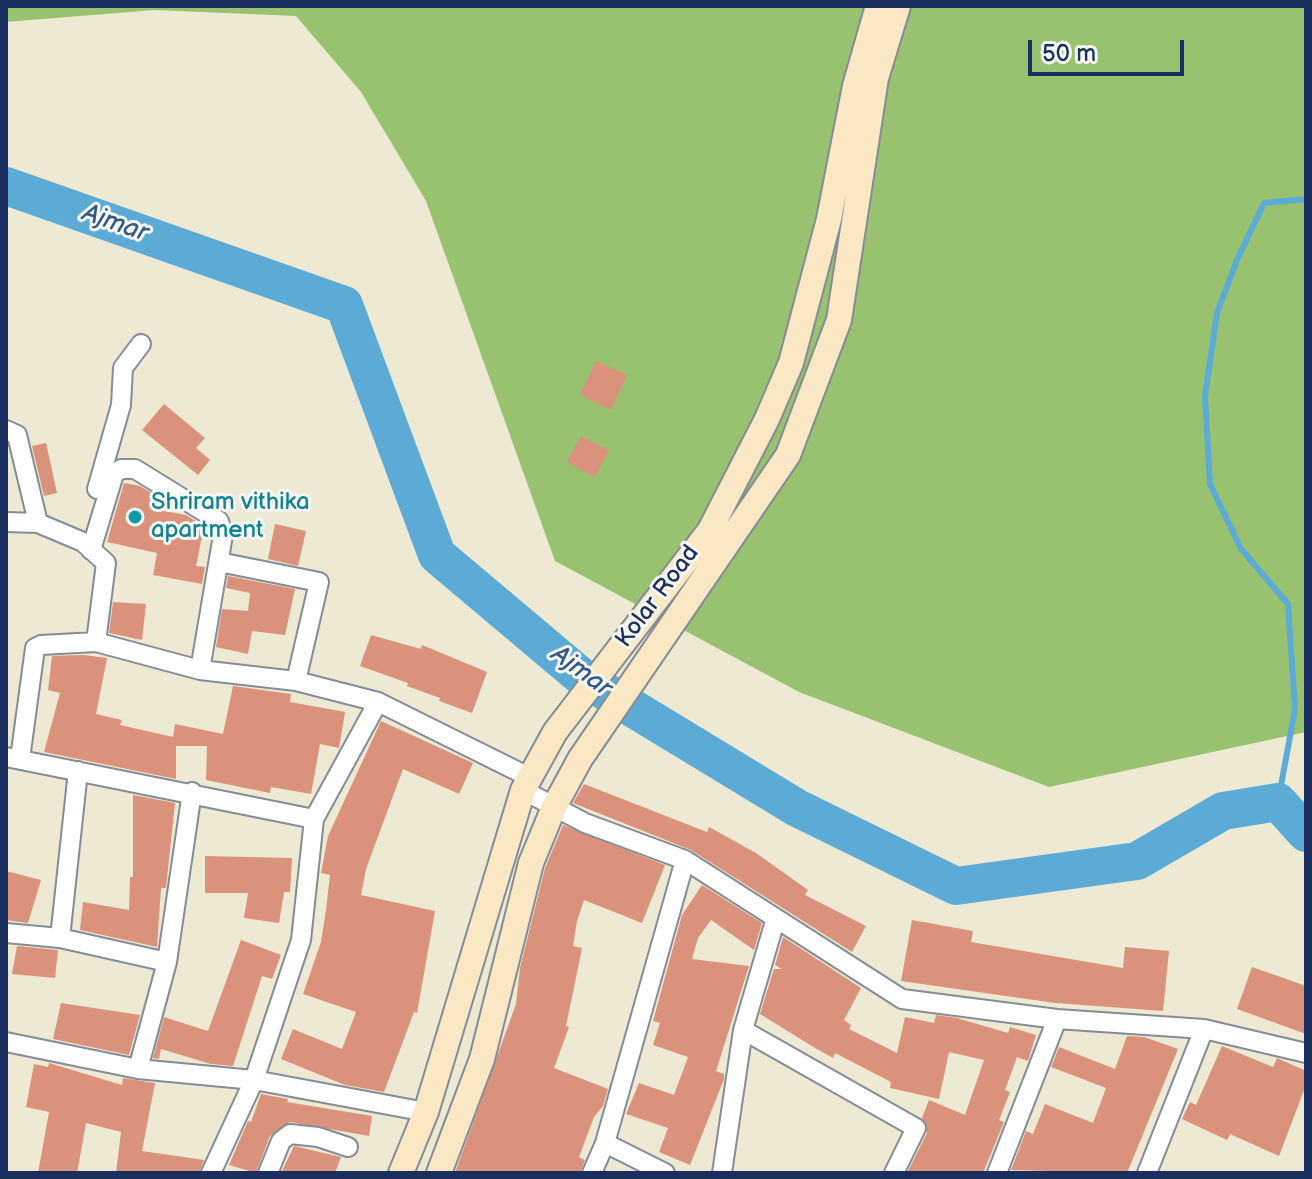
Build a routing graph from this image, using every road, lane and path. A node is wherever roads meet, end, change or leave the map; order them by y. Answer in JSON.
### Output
{"nodes":[{"id":1,"x":878,"y":6,"type":"edge"},
{"id":2,"x":898,"y":6,"type":"edge"},
{"id":3,"x":141,"y":344,"type":"dead end"},
{"id":4,"x":6,"y":430,"type":"edge"},
{"id":5,"x":6,"y":522,"type":"edge"},
{"id":6,"x":38,"y":523,"type":"junction"},
{"id":7,"x":721,"y":535,"type":"junction"},
{"id":8,"x":87,"y":546,"type":"junction"},
{"id":9,"x":219,"y":562,"type":"junction"},
{"id":10,"x":96,"y":642,"type":"junction"},
{"id":11,"x":200,"y":670,"type":"junction"},
{"id":12,"x":296,"y":681,"type":"junction"},
{"id":13,"x":378,"y":702,"type":"junction"},
{"id":14,"x":13,"y":758,"type":"edge"},
{"id":15,"x":78,"y":771,"type":"junction"},
{"id":16,"x":527,"y":784,"type":"junction"},
{"id":17,"x":192,"y":792,"type":"junction"},
{"id":18,"x":554,"y":807,"type":"junction"},
{"id":19,"x":314,"y":819,"type":"junction"},
{"id":20,"x":685,"y":860,"type":"junction"},
{"id":21,"x":775,"y":921,"type":"junction"},
{"id":22,"x":6,"y":933,"type":"edge"},
{"id":23,"x":60,"y":938,"type":"junction"},
{"id":24,"x":167,"y":962,"type":"junction"},
{"id":25,"x":1057,"y":1019,"type":"junction"},
{"id":26,"x":1204,"y":1029,"type":"junction"},
{"id":27,"x":743,"y":1030,"type":"junction"},
{"id":28,"x":6,"y":1042,"type":"edge"},
{"id":29,"x":1306,"y":1053,"type":"edge"},
{"id":30,"x":138,"y":1069,"type":"junction"},
{"id":31,"x":254,"y":1080,"type":"junction"},
{"id":32,"x":426,"y":1112,"type":"junction"},
{"id":33,"x":605,"y":1143,"type":"junction"},
{"id":34,"x":348,"y":1147,"type":"dead end"},
{"id":35,"x":211,"y":1173,"type":"edge"},
{"id":36,"x":268,"y":1173,"type":"edge"},
{"id":37,"x":401,"y":1173,"type":"edge"},
{"id":38,"x":439,"y":1173,"type":"edge"},
{"id":39,"x":592,"y":1173,"type":"edge"},
{"id":40,"x":665,"y":1173,"type":"edge"},
{"id":41,"x":722,"y":1173,"type":"edge"},
{"id":42,"x":894,"y":1173,"type":"edge"},
{"id":43,"x":997,"y":1173,"type":"edge"},
{"id":44,"x":1147,"y":1173,"type":"edge"}],
"edges":[{"from":1,"to":7,"type":"main road","name":"Kolar Road"},
{"from":2,"to":7,"type":"main road","name":"Kolar Road"},
{"from":3,"to":8,"type":"street"},
{"from":4,"to":6,"type":"street"},
{"from":5,"to":6,"type":"street"},
{"from":6,"to":8,"type":"street"},
{"from":7,"to":16,"type":"main road","name":"Kolar Road"},
{"from":7,"to":18,"type":"main road","name":"Kolar Road"},
{"from":8,"to":9,"type":"street"},
{"from":8,"to":10,"type":"street"},
{"from":9,"to":11,"type":"street"},
{"from":9,"to":12,"type":"street"},
{"from":10,"to":11,"type":"street"},
{"from":10,"to":14,"type":"street"},
{"from":11,"to":12,"type":"street"},
{"from":12,"to":13,"type":"street"},
{"from":13,"to":16,"type":"street"},
{"from":13,"to":19,"type":"street"},
{"from":14,"to":15,"type":"street"},
{"from":15,"to":17,"type":"street"},
{"from":15,"to":23,"type":"street"},
{"from":16,"to":18,"type":"street"},
{"from":16,"to":32,"type":"main road","name":"Kolar Road"},
{"from":17,"to":19,"type":"street"},
{"from":17,"to":24,"type":"street"},
{"from":18,"to":20,"type":"street"},
{"from":18,"to":38,"type":"main road","name":"Kolar Road"},
{"from":19,"to":31,"type":"street"},
{"from":20,"to":21,"type":"street"},
{"from":20,"to":33,"type":"street"},
{"from":21,"to":25,"type":"street"},
{"from":21,"to":27,"type":"street"},
{"from":22,"to":23,"type":"street"},
{"from":23,"to":24,"type":"street"},
{"from":24,"to":30,"type":"street"},
{"from":25,"to":26,"type":"street"},
{"from":25,"to":43,"type":"street"},
{"from":26,"to":29,"type":"street"},
{"from":26,"to":44,"type":"street"},
{"from":27,"to":41,"type":"street"},
{"from":27,"to":42,"type":"street"},
{"from":28,"to":30,"type":"street"},
{"from":30,"to":31,"type":"street"},
{"from":31,"to":32,"type":"street"},
{"from":31,"to":35,"type":"street"},
{"from":32,"to":37,"type":"main road","name":"Kolar Road"},
{"from":33,"to":39,"type":"street"},
{"from":33,"to":40,"type":"street"},
{"from":34,"to":36,"type":"street"}]}
